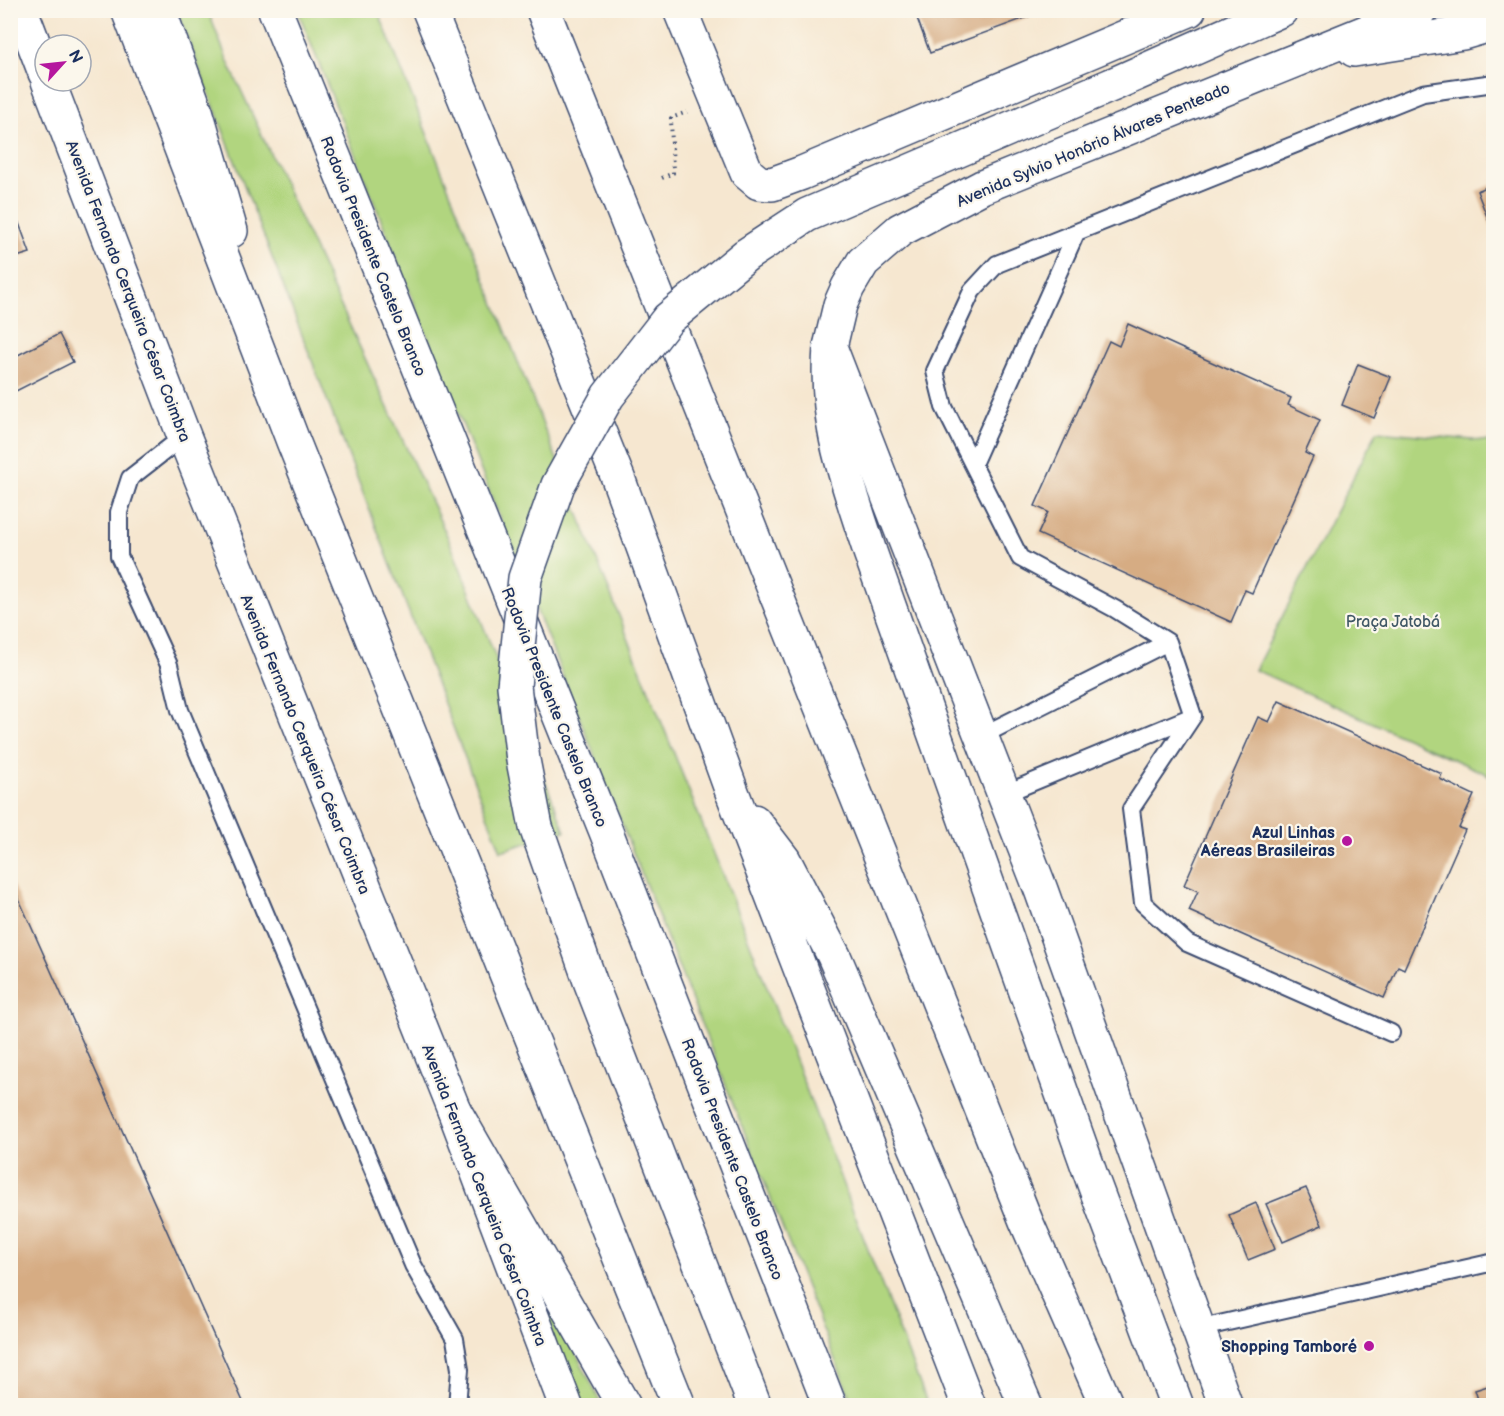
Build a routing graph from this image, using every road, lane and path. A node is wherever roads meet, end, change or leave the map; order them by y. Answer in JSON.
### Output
{"nodes":[{"id":1,"x":21,"y":10,"type":"edge"},
{"id":2,"x":128,"y":10,"type":"edge"},
{"id":3,"x":159,"y":10,"type":"edge"},
{"id":4,"x":275,"y":10,"type":"edge"},
{"id":5,"x":429,"y":10,"type":"edge"},
{"id":6,"x":543,"y":10,"type":"edge"},
{"id":7,"x":680,"y":10,"type":"edge"},
{"id":8,"x":1189,"y":10,"type":"edge"},
{"id":9,"x":1281,"y":10,"type":"edge"},
{"id":10,"x":1420,"y":10,"type":"edge"},
{"id":11,"x":1494,"y":24,"type":"edge"},
{"id":12,"x":33,"y":42,"type":"edge"},
{"id":13,"x":1301,"y":57,"type":"junction"},
{"id":14,"x":1494,"y":83,"type":"edge"},
{"id":15,"x":53,"y":93,"type":"edge"},
{"id":16,"x":718,"y":99,"type":"junction"},
{"id":17,"x":662,"y":178,"type":"dead end"},
{"id":18,"x":1076,"y":233,"type":"junction"},
{"id":19,"x":830,"y":347,"type":"junction"},
{"id":20,"x":275,"y":396,"type":"junction"},
{"id":21,"x":183,"y":436,"type":"junction"},
{"id":22,"x":973,"y":464,"type":"junction"},
{"id":23,"x":1168,"y":642,"type":"junction"},
{"id":24,"x":1193,"y":716,"type":"junction"},
{"id":25,"x":981,"y":736,"type":"junction"},
{"id":26,"x":732,"y":792,"type":"junction"},
{"id":27,"x":1004,"y":794,"type":"junction"},
{"id":28,"x":1391,"y":1033,"type":"dead end"},
{"id":29,"x":454,"y":1110,"type":"junction"},
{"id":30,"x":1494,"y":1262,"type":"edge"},
{"id":31,"x":1197,"y":1329,"type":"junction"},
{"id":32,"x":558,"y":1396,"type":"edge"},
{"id":33,"x":457,"y":1406,"type":"edge"},
{"id":34,"x":624,"y":1406,"type":"edge"},
{"id":35,"x":679,"y":1406,"type":"edge"},
{"id":36,"x":755,"y":1406,"type":"edge"},
{"id":37,"x":830,"y":1406,"type":"edge"},
{"id":38,"x":969,"y":1406,"type":"edge"},
{"id":39,"x":1026,"y":1406,"type":"edge"},
{"id":40,"x":1107,"y":1406,"type":"edge"},
{"id":41,"x":1177,"y":1406,"type":"edge"},
{"id":42,"x":1226,"y":1406,"type":"edge"}],
"edges":[{"from":1,"to":12,"type":"main road"},
{"from":2,"to":20,"type":"main road"},
{"from":3,"to":20,"type":"main road"},
{"from":4,"to":37,"type":"main road","name":"Rodovia Presidente Castelo Branco"},
{"from":5,"to":26,"type":"main road"},
{"from":6,"to":40,"type":"main road"},
{"from":7,"to":16,"type":"main road"},
{"from":8,"to":16,"type":"main road"},
{"from":9,"to":36,"type":"main road","bridge":true},
{"from":10,"to":13,"type":"main road","name":"Avenida Sylvio Honório Álvares Penteado"},
{"from":11,"to":13,"type":"main road"},
{"from":13,"to":19,"type":"main road","name":"Avenida Sylvio Honório Álvares Penteado"},
{"from":14,"to":18,"type":"lane"},
{"from":15,"to":21,"type":"main road","name":"Avenida Fernando Cerqueira César Coimbra"},
{"from":16,"to":17,"type":"path"},
{"from":18,"to":22,"type":"lane"},
{"from":18,"to":22,"type":"lane"},
{"from":19,"to":25,"type":"main road"},
{"from":19,"to":41,"type":"main road","name":"Avenida Sylvio Honório Álvares Penteado"},
{"from":20,"to":35,"type":"main road"},
{"from":21,"to":29,"type":"main road","name":"Avenida Fernando Cerqueira César Coimbra"},
{"from":21,"to":33,"type":"lane"},
{"from":22,"to":23,"type":"lane"},
{"from":23,"to":24,"type":"lane"},
{"from":23,"to":25,"type":"lane"},
{"from":24,"to":27,"type":"lane"},
{"from":24,"to":28,"type":"lane"},
{"from":25,"to":27,"type":"main road"},
{"from":26,"to":38,"type":"main road"},
{"from":26,"to":39,"type":"main road"},
{"from":27,"to":31,"type":"main road"},
{"from":29,"to":32,"type":"main road","name":"Avenida Fernando Cerqueira César Coimbra"},
{"from":29,"to":34,"type":"main road"},
{"from":30,"to":31,"type":"lane"},
{"from":31,"to":42,"type":"main road"}]}
